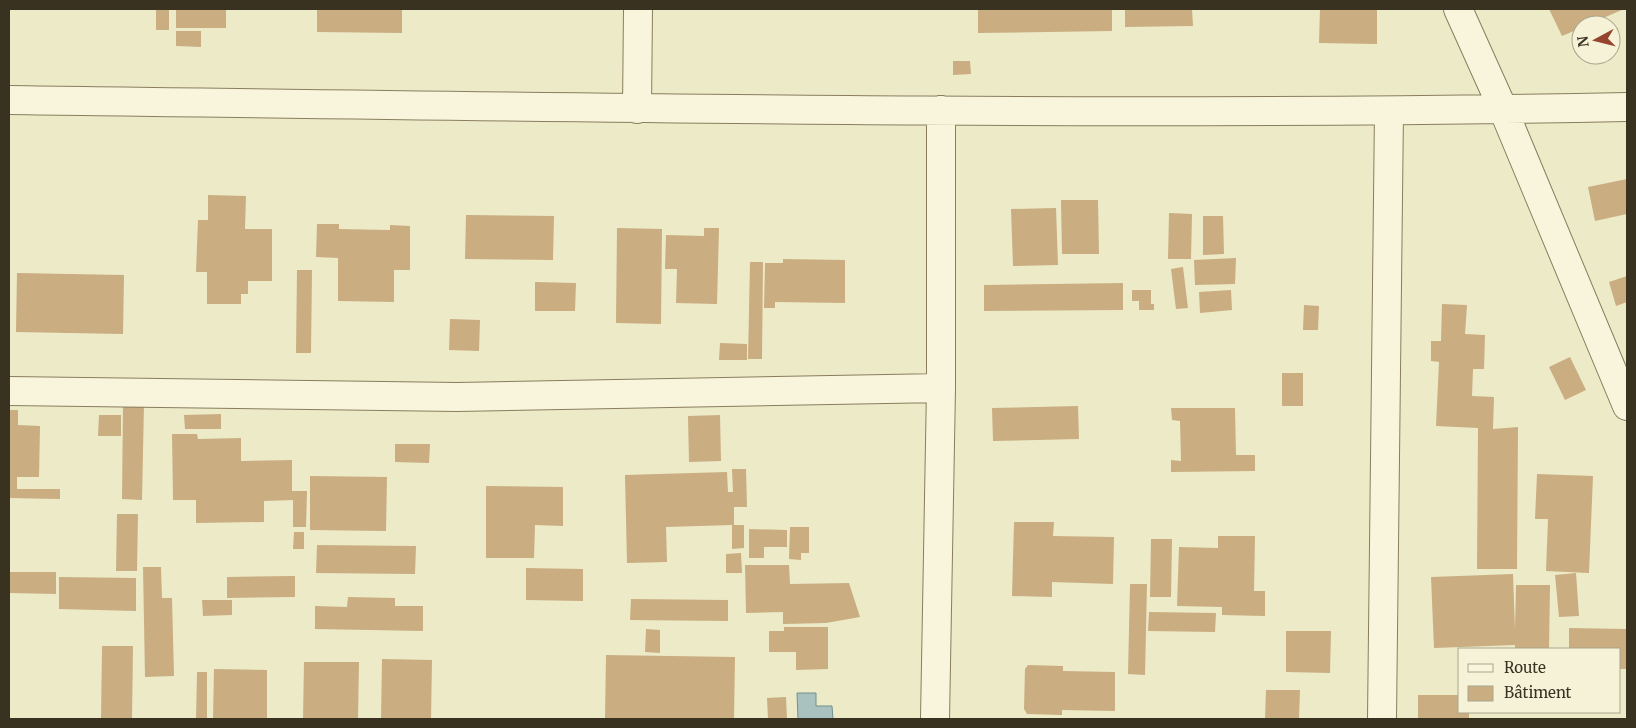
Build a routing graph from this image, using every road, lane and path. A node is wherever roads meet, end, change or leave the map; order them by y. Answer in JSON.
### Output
{"nodes":[{"id":1,"x":638,"y":9,"type":"edge"},
{"id":2,"x":1458,"y":9,"type":"edge"},
{"id":3,"x":9,"y":100,"type":"edge"},
{"id":4,"x":1627,"y":107,"type":"edge"},
{"id":5,"x":637,"y":109,"type":"junction"},
{"id":6,"x":1503,"y":109,"type":"junction"},
{"id":7,"x":941,"y":110,"type":"junction"},
{"id":8,"x":1389,"y":110,"type":"junction"},
{"id":9,"x":941,"y":388,"type":"junction"},
{"id":10,"x":9,"y":392,"type":"edge"},
{"id":11,"x":1627,"y":406,"type":"edge"},
{"id":12,"x":935,"y":719,"type":"edge"},
{"id":13,"x":1382,"y":719,"type":"edge"}],
"edges":[{"from":1,"to":5,"type":"street"},
{"from":2,"to":6,"type":"street"},
{"from":3,"to":5,"type":"street"},
{"from":4,"to":6,"type":"street"},
{"from":5,"to":7,"type":"street"},
{"from":6,"to":8,"type":"street"},
{"from":6,"to":11,"type":"street"},
{"from":7,"to":8,"type":"street"},
{"from":7,"to":9,"type":"street"},
{"from":8,"to":13,"type":"street"},
{"from":9,"to":10,"type":"street"},
{"from":9,"to":12,"type":"street"}]}
